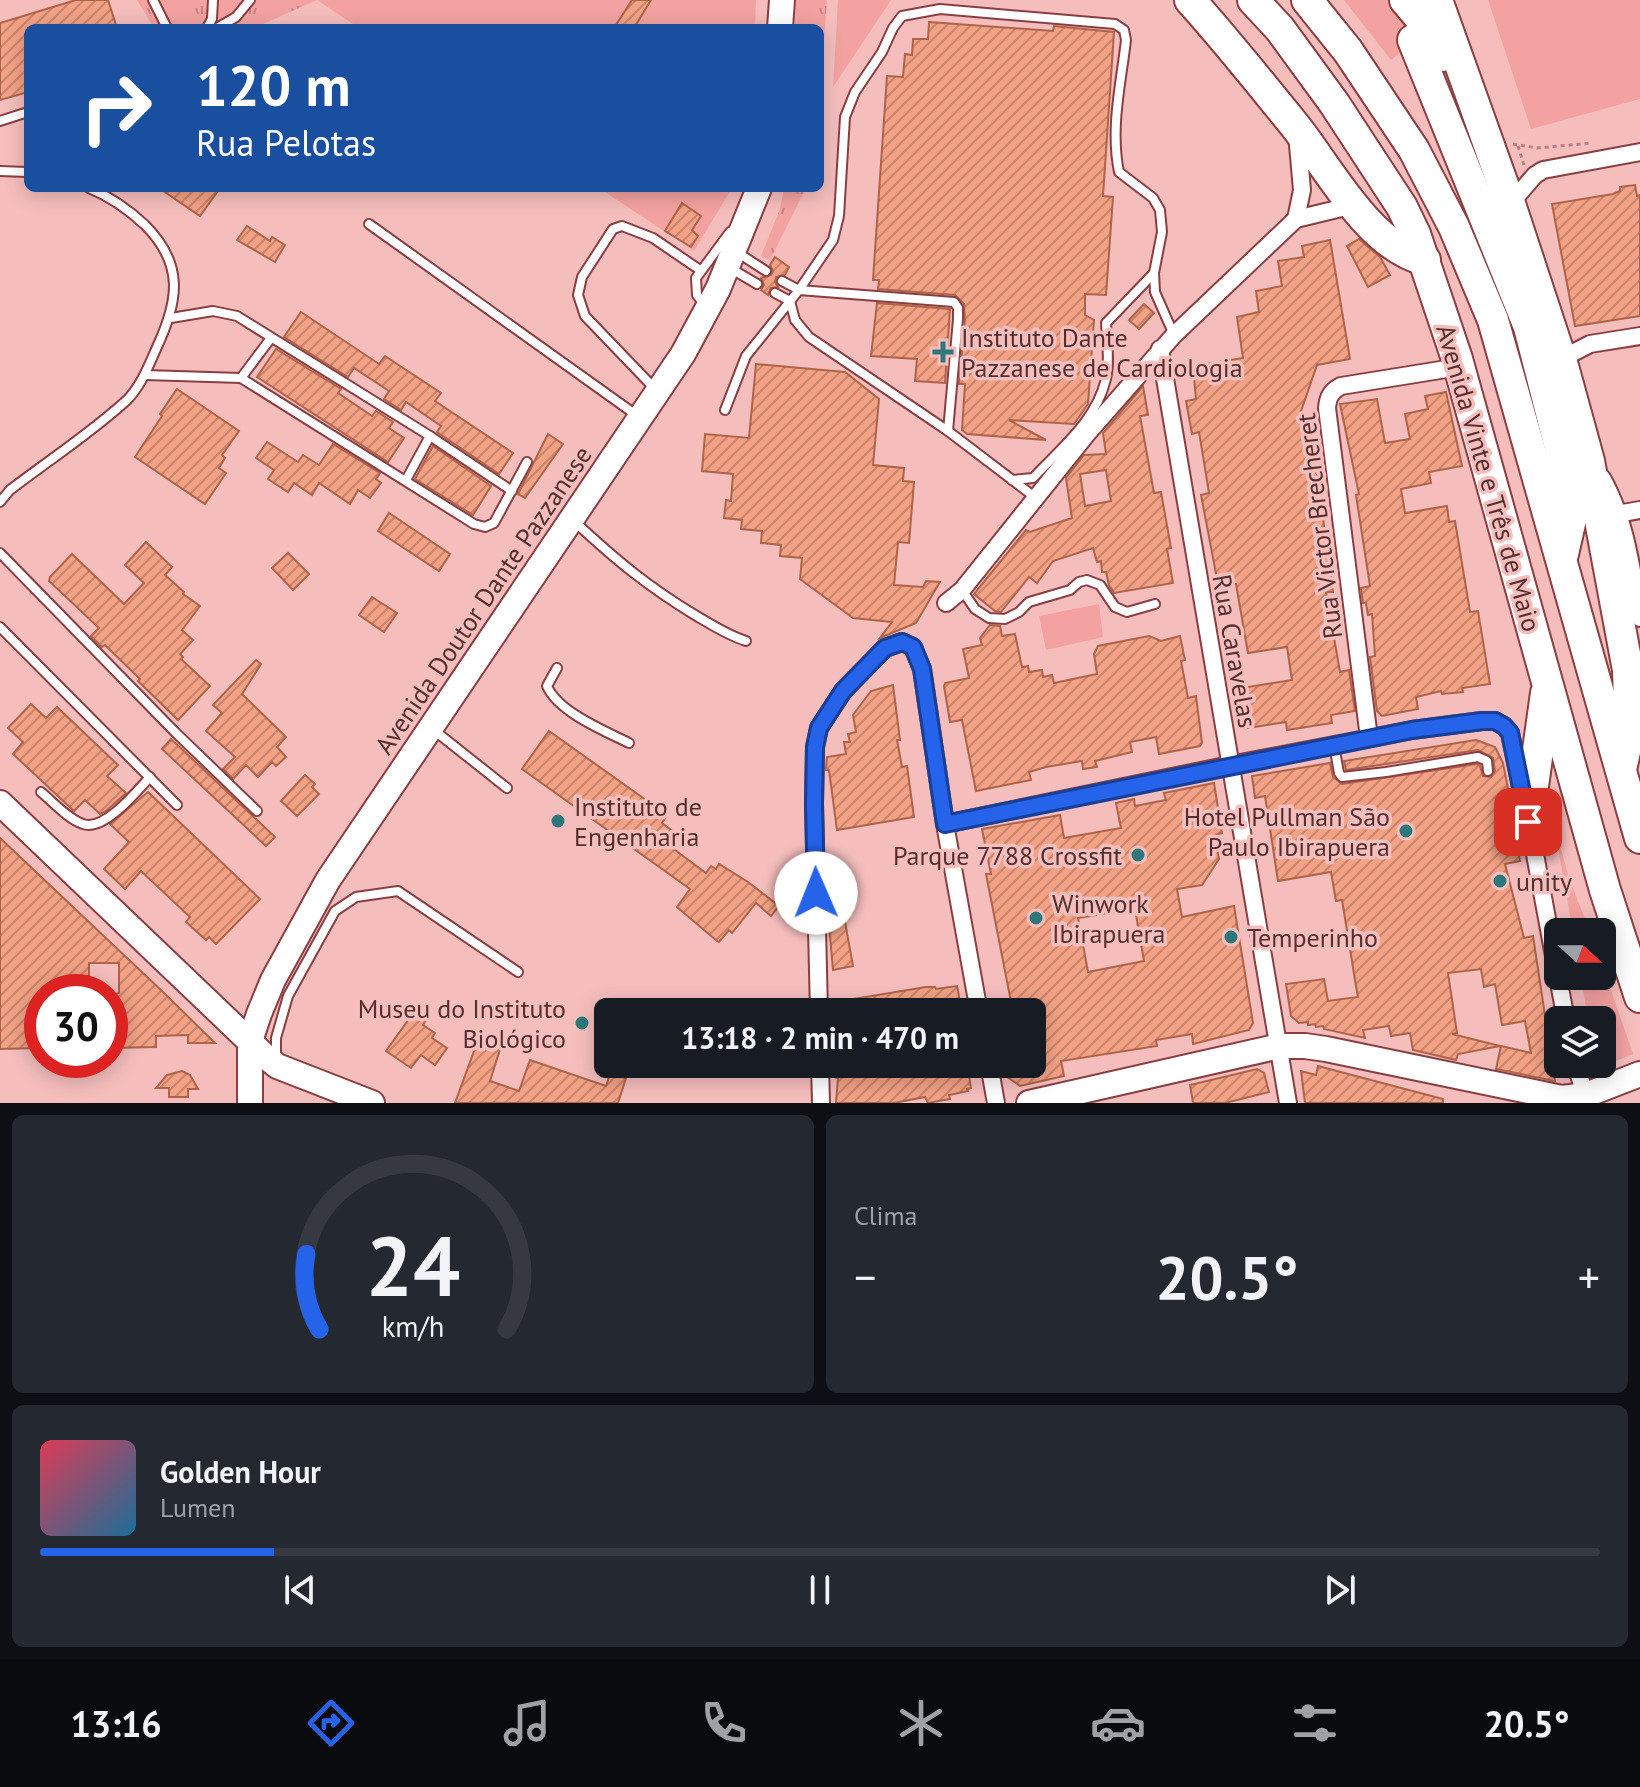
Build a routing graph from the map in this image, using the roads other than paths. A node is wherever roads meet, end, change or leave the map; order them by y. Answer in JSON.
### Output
{"nodes":[{"id":1,"x":153,"y":0,"type":"edge"},
{"id":2,"x":213,"y":0,"type":"edge"},
{"id":3,"x":250,"y":0,"type":"edge"},
{"id":4,"x":782,"y":0,"type":"edge"},
{"id":5,"x":947,"y":0,"type":"edge"},
{"id":6,"x":1190,"y":0,"type":"edge"},
{"id":7,"x":1253,"y":0,"type":"edge"},
{"id":8,"x":1307,"y":0,"type":"edge"},
{"id":9,"x":1405,"y":0,"type":"edge"},
{"id":10,"x":1437,"y":0,"type":"edge"},
{"id":11,"x":940,"y":9,"type":"junction"},
{"id":12,"x":165,"y":24,"type":"edge"},
{"id":13,"x":209,"y":24,"type":"edge"},
{"id":14,"x":224,"y":24,"type":"edge"},
{"id":15,"x":780,"y":24,"type":"edge"},
{"id":16,"x":1413,"y":40,"type":"dead end"},
{"id":17,"x":1471,"y":96,"type":"junction"},
{"id":18,"x":24,"y":113,"type":"edge"},
{"id":19,"x":0,"y":121,"type":"edge"},
{"id":20,"x":1297,"y":129,"type":"junction"},
{"id":21,"x":1640,"y":152,"type":"edge"},
{"id":22,"x":0,"y":171,"type":"edge"},
{"id":23,"x":24,"y":172,"type":"edge"},
{"id":24,"x":99,"y":192,"type":"edge"},
{"id":25,"x":758,"y":192,"type":"edge"},
{"id":26,"x":1510,"y":204,"type":"junction"},
{"id":27,"x":1354,"y":205,"type":"junction"},
{"id":28,"x":1296,"y":219,"type":"junction"},
{"id":29,"x":369,"y":224,"type":"dead end"},
{"id":30,"x":731,"y":258,"type":"junction"},
{"id":31,"x":1425,"y":260,"type":"junction"},
{"id":32,"x":700,"y":270,"type":"junction"},
{"id":33,"x":766,"y":271,"type":"dead end"},
{"id":34,"x":1154,"y":273,"type":"junction"},
{"id":35,"x":782,"y":281,"type":"dead end"},
{"id":36,"x":757,"y":284,"type":"dead end"},
{"id":37,"x":799,"y":290,"type":"junction"},
{"id":38,"x":775,"y":293,"type":"dead end"},
{"id":39,"x":790,"y":301,"type":"junction"},
{"id":40,"x":709,"y":309,"type":"junction"},
{"id":41,"x":171,"y":318,"type":"junction"},
{"id":42,"x":1174,"y":335,"type":"junction"},
{"id":43,"x":1640,"y":336,"type":"edge"},
{"id":44,"x":271,"y":338,"type":"junction"},
{"id":45,"x":1160,"y":349,"type":"junction"},
{"id":46,"x":1561,"y":359,"type":"junction"},
{"id":47,"x":1459,"y":367,"type":"junction"},
{"id":48,"x":145,"y":375,"type":"junction"},
{"id":49,"x":241,"y":378,"type":"junction"},
{"id":50,"x":657,"y":391,"type":"junction"},
{"id":51,"x":725,"y":410,"type":"dead end"},
{"id":52,"x":640,"y":417,"type":"junction"},
{"id":53,"x":948,"y":431,"type":"junction"},
{"id":54,"x":430,"y":436,"type":"junction"},
{"id":55,"x":1589,"y":461,"type":"junction"},
{"id":56,"x":527,"y":462,"type":"dead end"},
{"id":57,"x":406,"y":480,"type":"junction"},
{"id":58,"x":1012,"y":480,"type":"junction"},
{"id":59,"x":512,"y":491,"type":"junction"},
{"id":60,"x":1037,"y":498,"type":"junction"},
{"id":61,"x":0,"y":502,"type":"edge"},
{"id":62,"x":1640,"y":510,"type":"edge"},
{"id":63,"x":1617,"y":514,"type":"junction"},
{"id":64,"x":572,"y":519,"type":"junction"},
{"id":65,"x":0,"y":553,"type":"edge"},
{"id":66,"x":1561,"y":560,"type":"junction"},
{"id":67,"x":962,"y":590,"type":"junction"},
{"id":68,"x":946,"y":603,"type":"dead end"},
{"id":69,"x":1155,"y":604,"type":"dead end"},
{"id":70,"x":1640,"y":618,"type":"edge"},
{"id":71,"x":0,"y":627,"type":"edge"},
{"id":72,"x":746,"y":641,"type":"dead end"},
{"id":73,"x":557,"y":668,"type":"dead end"},
{"id":74,"x":1548,"y":683,"type":"junction"},
{"id":75,"x":431,"y":728,"type":"junction"},
{"id":76,"x":1369,"y":738,"type":"junction"},
{"id":77,"x":629,"y":743,"type":"dead end"},
{"id":78,"x":1334,"y":745,"type":"junction"},
{"id":79,"x":1230,"y":765,"type":"junction"},
{"id":80,"x":1621,"y":770,"type":"junction"},
{"id":81,"x":1488,"y":771,"type":"dead end"},
{"id":82,"x":150,"y":777,"type":"junction"},
{"id":83,"x":507,"y":788,"type":"dead end"},
{"id":84,"x":41,"y":792,"type":"dead end"},
{"id":85,"x":0,"y":803,"type":"edge"},
{"id":86,"x":177,"y":805,"type":"dead end"},
{"id":87,"x":257,"y":811,"type":"dead end"},
{"id":88,"x":1528,"y":822,"type":"junction"},
{"id":89,"x":945,"y":824,"type":"junction"},
{"id":90,"x":1640,"y":838,"type":"edge"},
{"id":91,"x":518,"y":972,"type":"dead end"},
{"id":92,"x":1640,"y":997,"type":"edge"},
{"id":93,"x":819,"y":998,"type":"edge"},
{"id":94,"x":976,"y":998,"type":"edge"},
{"id":95,"x":1563,"y":1006,"type":"edge"},
{"id":96,"x":250,"y":1041,"type":"junction"},
{"id":97,"x":1280,"y":1046,"type":"junction"},
{"id":98,"x":276,"y":1065,"type":"junction"},
{"id":99,"x":1640,"y":1074,"type":"edge"},
{"id":100,"x":820,"y":1078,"type":"edge"},
{"id":101,"x":992,"y":1078,"type":"edge"},
{"id":102,"x":1594,"y":1095,"type":"edge"},
{"id":103,"x":250,"y":1103,"type":"edge"},
{"id":104,"x":372,"y":1103,"type":"edge"},
{"id":105,"x":821,"y":1103,"type":"edge"},
{"id":106,"x":996,"y":1103,"type":"edge"},
{"id":107,"x":1029,"y":1103,"type":"edge"},
{"id":108,"x":1288,"y":1103,"type":"edge"}],
"edges":[{"from":1,"to":12,"type":"lane"},
{"from":2,"to":13,"type":"lane"},
{"from":3,"to":14,"type":"lane"},
{"from":4,"to":15,"type":"street"},
{"from":5,"to":11,"type":"lane"},
{"from":6,"to":20,"type":"highway"},
{"from":7,"to":31,"type":"highway","name":"Avenida Vinte e Três de Maio"},
{"from":8,"to":66,"type":"highway","name":"Avenida Vinte e Três de Maio"},
{"from":9,"to":17,"type":"highway"},
{"from":10,"to":17,"type":"highway"},
{"from":11,"to":34,"type":"lane"},
{"from":11,"to":37,"type":"lane"},
{"from":16,"to":66,"type":"highway"},
{"from":17,"to":26,"type":"highway"},
{"from":18,"to":19,"type":"lane"},
{"from":20,"to":27,"type":"highway"},
{"from":20,"to":28,"type":"street"},
{"from":21,"to":26,"type":"street"},
{"from":22,"to":23,"type":"lane"},
{"from":24,"to":41,"type":"lane"},
{"from":25,"to":30,"type":"street","name":"Avenida Doutor Dante Pazzanese"},
{"from":25,"to":32,"type":"lane"},
{"from":26,"to":46,"type":"highway"},
{"from":27,"to":28,"type":"street"},
{"from":27,"to":31,"type":"highway"},
{"from":28,"to":42,"type":"street"},
{"from":29,"to":52,"type":"lane"},
{"from":30,"to":33,"type":"lane"},
{"from":30,"to":36,"type":"lane"},
{"from":30,"to":40,"type":"street","name":"Avenida Doutor Dante Pazzanese"},
{"from":31,"to":47,"type":"highway","name":"Avenida Vinte e Três de Maio"},
{"from":32,"to":40,"type":"lane"},
{"from":32,"to":50,"type":"lane"},
{"from":34,"to":42,"type":"lane"},
{"from":34,"to":58,"type":"lane"},
{"from":35,"to":37,"type":"lane"},
{"from":37,"to":39,"type":"lane"},
{"from":37,"to":53,"type":"lane"},
{"from":38,"to":39,"type":"lane"},
{"from":39,"to":51,"type":"lane"},
{"from":39,"to":53,"type":"lane"},
{"from":40,"to":50,"type":"street","name":"Avenida Doutor Dante Pazzanese"},
{"from":41,"to":44,"type":"lane"},
{"from":41,"to":48,"type":"lane"},
{"from":42,"to":45,"type":"street"},
{"from":43,"to":46,"type":"street"},
{"from":44,"to":49,"type":"lane"},
{"from":44,"to":54,"type":"lane"},
{"from":45,"to":60,"type":"street"},
{"from":45,"to":79,"type":"street","name":"Rua Caravelas"},
{"from":46,"to":55,"type":"highway"},
{"from":47,"to":74,"type":"highway","name":"Avenida Vinte e Três de Maio"},
{"from":47,"to":76,"type":"street","name":"Rua Victor Brecheret"},
{"from":48,"to":49,"type":"lane"},
{"from":48,"to":61,"type":"lane"},
{"from":49,"to":57,"type":"lane"},
{"from":50,"to":52,"type":"street","name":"Avenida Doutor Dante Pazzanese"},
{"from":52,"to":64,"type":"street","name":"Avenida Doutor Dante Pazzanese"},
{"from":53,"to":58,"type":"lane"},
{"from":54,"to":57,"type":"lane"},
{"from":54,"to":59,"type":"lane"},
{"from":55,"to":63,"type":"street"},
{"from":55,"to":80,"type":"highway"},
{"from":56,"to":59,"type":"lane"},
{"from":57,"to":59,"type":"lane"},
{"from":58,"to":60,"type":"lane"},
{"from":60,"to":67,"type":"street"},
{"from":62,"to":63,"type":"street"},
{"from":63,"to":70,"type":"street"},
{"from":64,"to":72,"type":"lane"},
{"from":64,"to":75,"type":"street","name":"Avenida Doutor Dante Pazzanese"},
{"from":65,"to":87,"type":"lane"},
{"from":66,"to":80,"type":"highway","name":"Avenida Vinte e Três de Maio"},
{"from":67,"to":68,"type":"street"},
{"from":67,"to":69,"type":"lane"},
{"from":71,"to":82,"type":"lane"},
{"from":73,"to":77,"type":"lane"},
{"from":74,"to":88,"type":"highway"},
{"from":74,"to":92,"type":"highway","name":"Avenida Vinte e Três de Maio"},
{"from":75,"to":83,"type":"lane"},
{"from":75,"to":96,"type":"street","name":"Avenida Doutor Dante Pazzanese"},
{"from":76,"to":78,"type":"street"},
{"from":76,"to":88,"type":"street"},
{"from":78,"to":79,"type":"street"},
{"from":78,"to":81,"type":"lane"},
{"from":79,"to":89,"type":"street"},
{"from":79,"to":97,"type":"street","name":"Rua Caravelas"},
{"from":80,"to":90,"type":"highway","name":"Avenida Vinte e Três de Maio"},
{"from":82,"to":84,"type":"lane"},
{"from":82,"to":86,"type":"lane"},
{"from":85,"to":96,"type":"street"},
{"from":88,"to":95,"type":"street"},
{"from":89,"to":93,"type":"street"},
{"from":89,"to":94,"type":"street"},
{"from":91,"to":98,"type":"lane"},
{"from":96,"to":98,"type":"street"},
{"from":96,"to":103,"type":"street"},
{"from":97,"to":102,"type":"street"},
{"from":97,"to":107,"type":"street"},
{"from":97,"to":108,"type":"street","name":"Rua Caravelas"},
{"from":98,"to":104,"type":"street"},
{"from":99,"to":102,"type":"street"},
{"from":100,"to":105,"type":"street"},
{"from":101,"to":106,"type":"street"}]}
